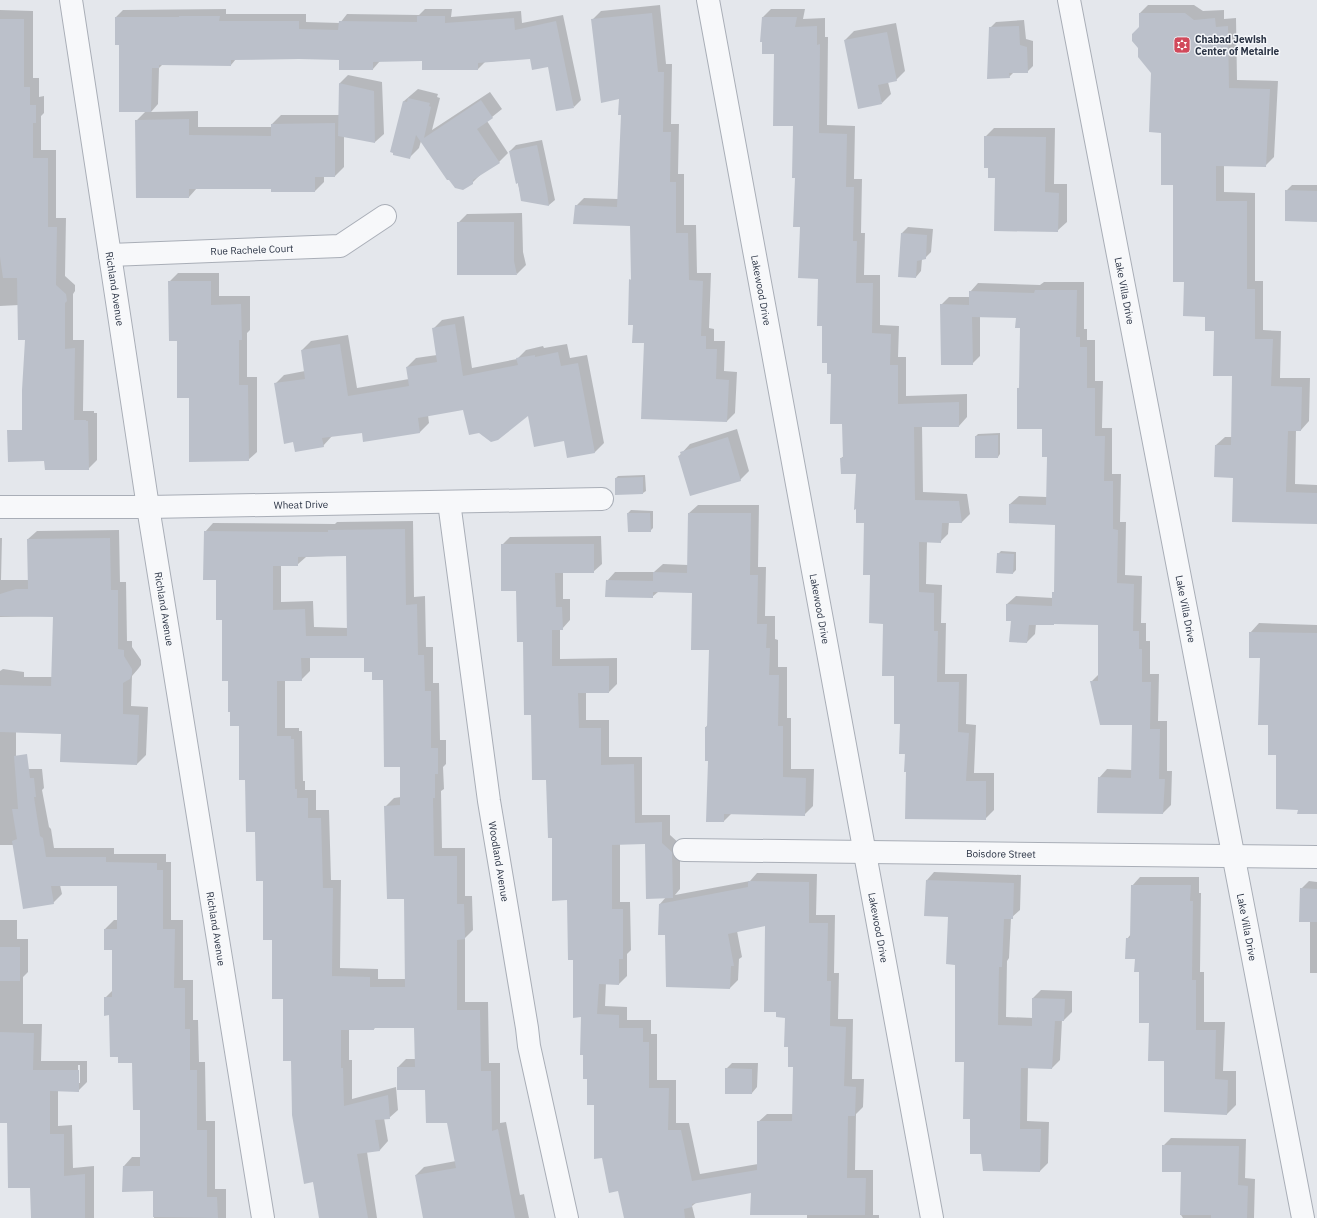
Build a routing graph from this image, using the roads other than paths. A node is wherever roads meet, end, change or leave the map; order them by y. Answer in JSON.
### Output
{"nodes":[{"id":1,"x":71,"y":0,"type":"edge"},
{"id":2,"x":708,"y":0,"type":"edge"},
{"id":3,"x":1069,"y":0,"type":"edge"},
{"id":4,"x":385,"y":216,"type":"dead end"},
{"id":5,"x":110,"y":255,"type":"junction"},
{"id":6,"x":602,"y":499,"type":"dead end"},
{"id":7,"x":449,"y":502,"type":"junction"},
{"id":8,"x":0,"y":507,"type":"edge"},
{"id":9,"x":148,"y":507,"type":"junction"},
{"id":10,"x":684,"y":850,"type":"dead end"},
{"id":11,"x":866,"y":852,"type":"junction"},
{"id":12,"x":1233,"y":855,"type":"junction"},
{"id":13,"x":1317,"y":857,"type":"edge"},
{"id":14,"x":263,"y":1218,"type":"edge"},
{"id":15,"x":567,"y":1218,"type":"edge"},
{"id":16,"x":932,"y":1218,"type":"edge"},
{"id":17,"x":1303,"y":1218,"type":"edge"}],
"edges":[{"from":1,"to":5,"type":"street","name":"Richland Avenue"},
{"from":2,"to":11,"type":"street","name":"Lakewood Drive"},
{"from":3,"to":12,"type":"street","name":"Lake Villa Drive"},
{"from":4,"to":5,"type":"street","name":"Rue Rachele Court"},
{"from":5,"to":9,"type":"street","name":"Richland Avenue"},
{"from":6,"to":7,"type":"street","name":"Wheat Drive"},
{"from":7,"to":9,"type":"street","name":"Wheat Drive"},
{"from":7,"to":15,"type":"street","name":"Woodland Avenue"},
{"from":8,"to":9,"type":"street","name":"Wheat Drive"},
{"from":9,"to":14,"type":"street","name":"Richland Avenue"},
{"from":10,"to":11,"type":"street","name":"Boisdore Street"},
{"from":11,"to":12,"type":"street","name":"Boisdore Street"},
{"from":11,"to":16,"type":"street","name":"Lakewood Drive"},
{"from":12,"to":13,"type":"street","name":"Boisdore Street"},
{"from":12,"to":17,"type":"street","name":"Lake Villa Drive"}]}
